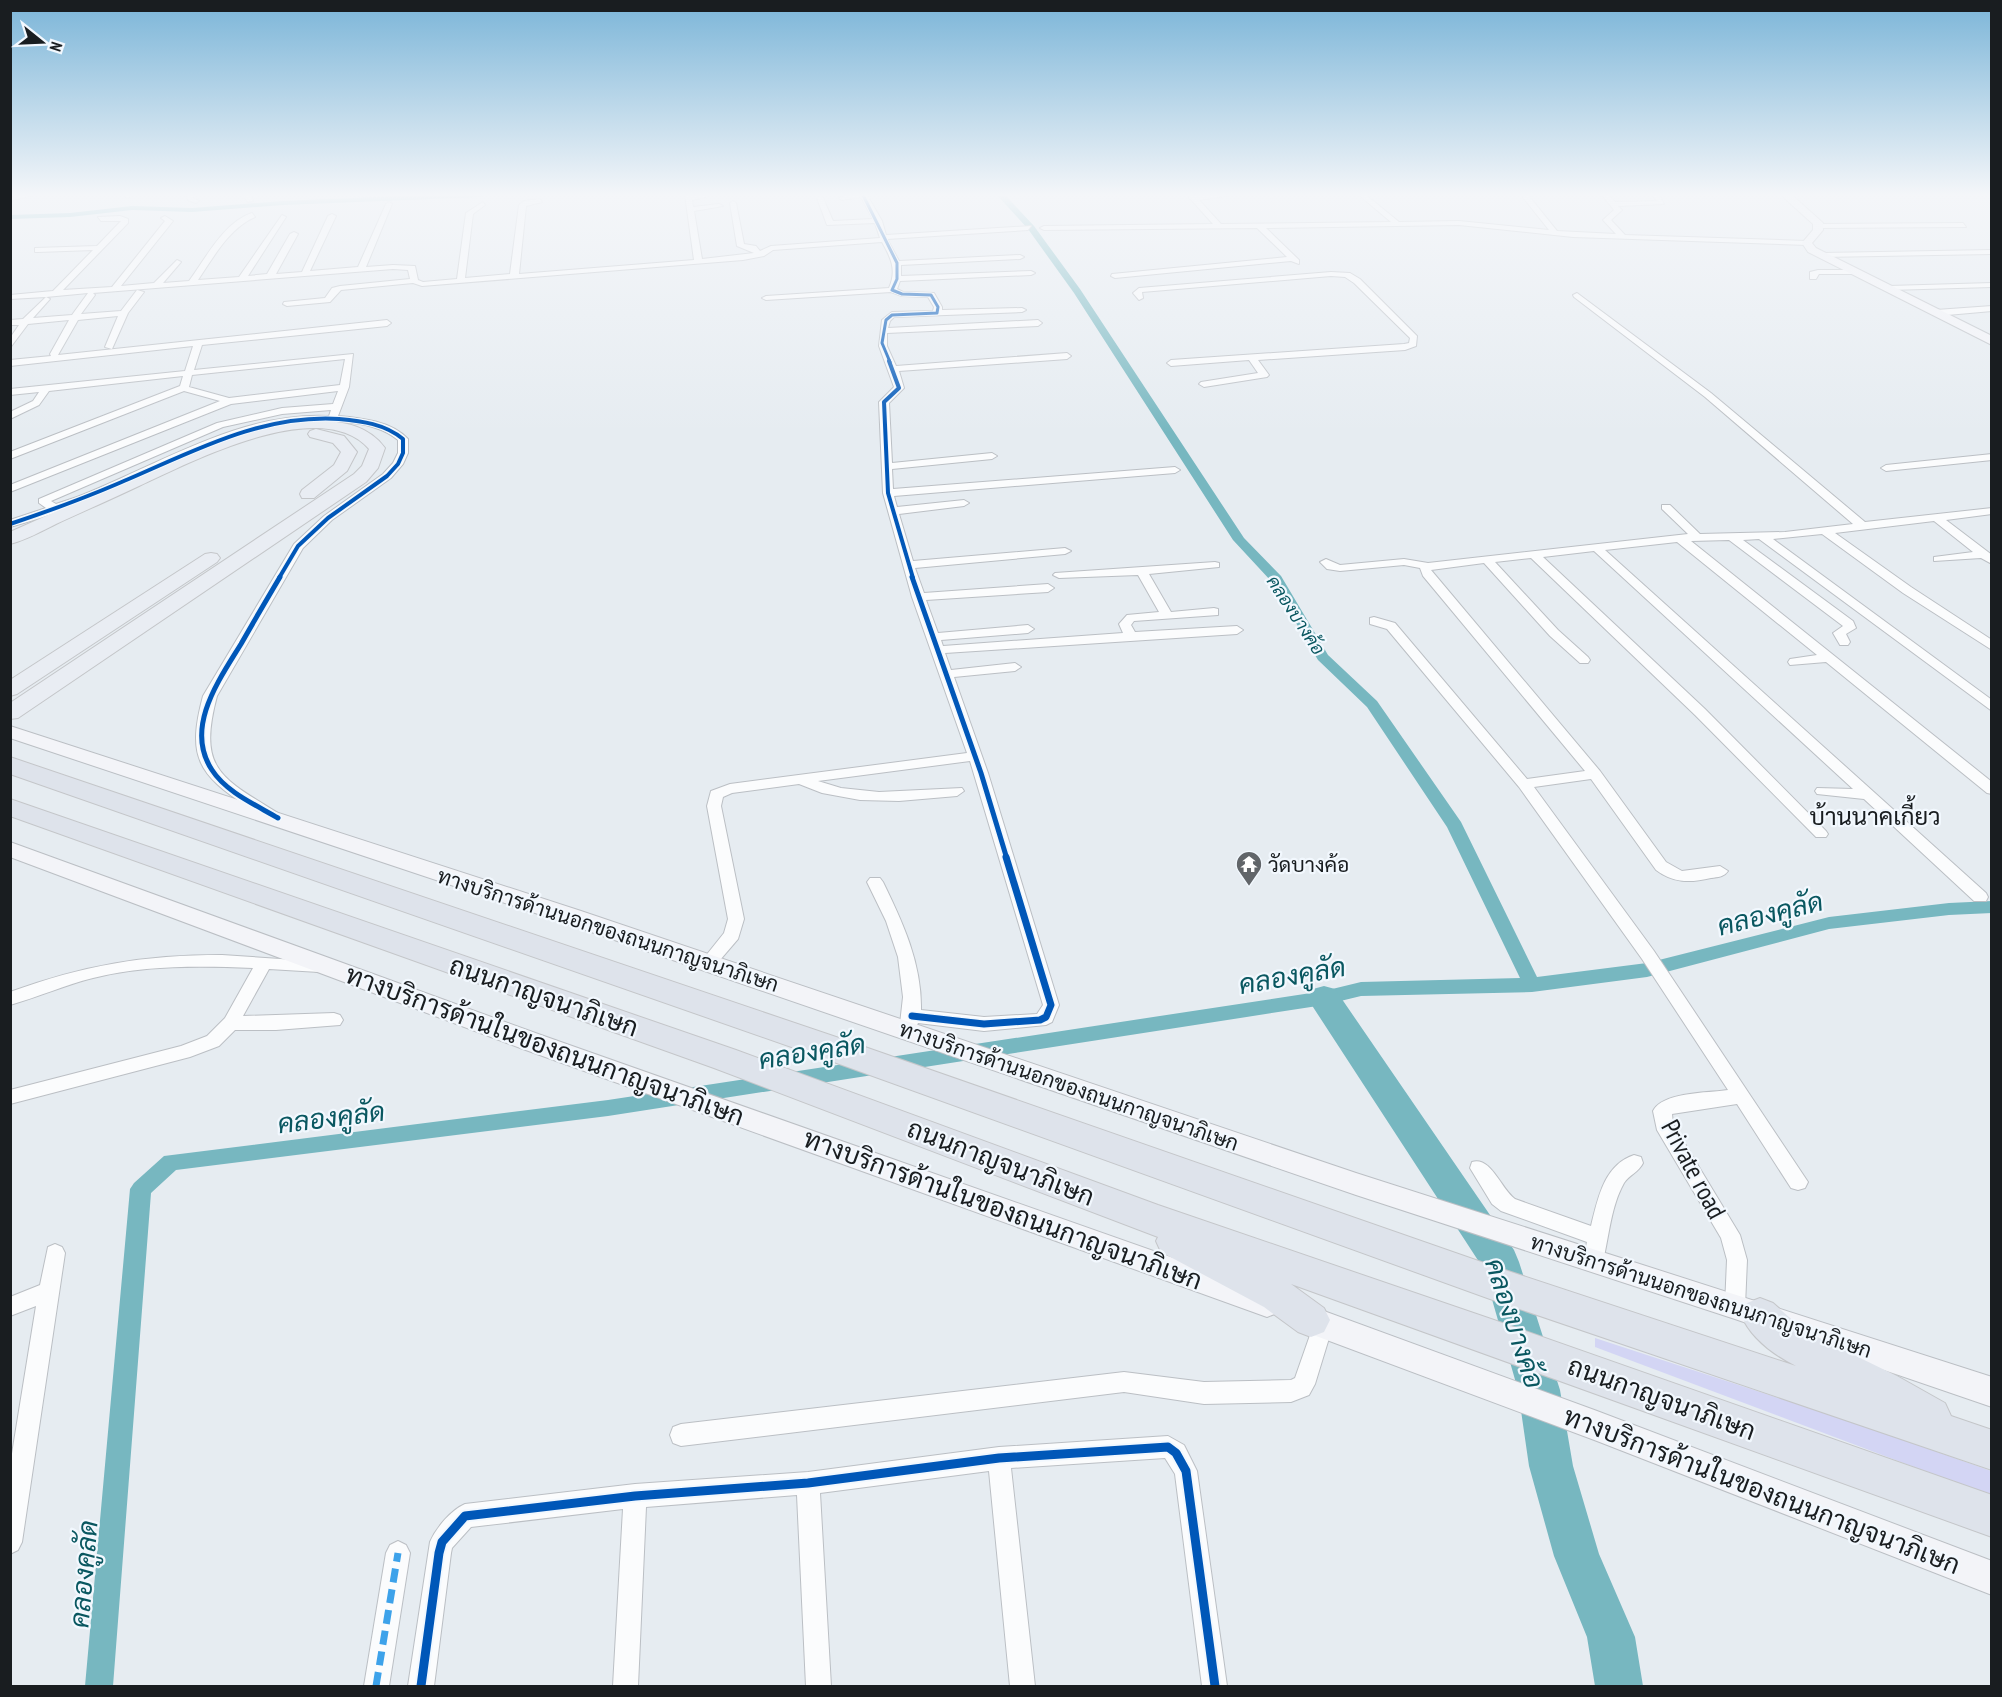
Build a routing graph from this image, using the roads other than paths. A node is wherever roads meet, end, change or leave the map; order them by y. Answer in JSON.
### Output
{"nodes":[{"id":1,"x":73,"y":274,"type":"edge"},
{"id":2,"x":128,"y":274,"type":"edge"},
{"id":3,"x":132,"y":274,"type":"edge"},
{"id":4,"x":166,"y":274,"type":"edge"},
{"id":5,"x":198,"y":274,"type":"edge"},
{"id":6,"x":248,"y":274,"type":"edge"},
{"id":7,"x":248,"y":274,"type":"edge"},
{"id":8,"x":272,"y":274,"type":"edge"},
{"id":9,"x":303,"y":274,"type":"edge"},
{"id":10,"x":413,"y":274,"type":"edge"},
{"id":11,"x":462,"y":274,"type":"edge"},
{"id":12,"x":536,"y":274,"type":"edge"},
{"id":13,"x":894,"y":274,"type":"edge"},
{"id":14,"x":1016,"y":274,"type":"edge"},
{"id":15,"x":1134,"y":274,"type":"edge"},
{"id":16,"x":1862,"y":274,"type":"edge"},
{"id":17,"x":1312,"y":275,"type":"joint"},
{"id":18,"x":514,"y":276,"type":"joint"},
{"id":19,"x":1114,"y":276,"type":"dead end"},
{"id":20,"x":270,"y":277,"type":"junction"},
{"id":21,"x":244,"y":280,"type":"junction"},
{"id":22,"x":414,"y":281,"type":"junction"},
{"id":23,"x":461,"y":281,"type":"junction"},
{"id":24,"x":191,"y":284,"type":"junction"},
{"id":25,"x":894,"y":284,"type":"junction"},
{"id":26,"x":1992,"y":285,"type":"edge"},
{"id":27,"x":155,"y":287,"type":"junction"},
{"id":28,"x":1889,"y":288,"type":"junction"},
{"id":29,"x":117,"y":289,"type":"junction"},
{"id":30,"x":140,"y":292,"type":"dead end"},
{"id":31,"x":91,"y":295,"type":"dead end"},
{"id":32,"x":1577,"y":295,"type":"dead end"},
{"id":33,"x":51,"y":296,"type":"junction"},
{"id":34,"x":10,"y":297,"type":"edge"},
{"id":35,"x":766,"y":298,"type":"dead end"},
{"id":36,"x":1139,"y":298,"type":"dead end"},
{"id":37,"x":287,"y":304,"type":"dead end"},
{"id":38,"x":1992,"y":308,"type":"edge"},
{"id":39,"x":1022,"y":310,"type":"dead end"},
{"id":40,"x":124,"y":313,"type":"junction"},
{"id":41,"x":937,"y":313,"type":"junction"},
{"id":42,"x":1936,"y":313,"type":"junction"},
{"id":43,"x":75,"y":317,"type":"junction"},
{"id":44,"x":26,"y":321,"type":"junction"},
{"id":45,"x":10,"y":323,"type":"edge"},
{"id":46,"x":387,"y":323,"type":"dead end"},
{"id":47,"x":1038,"y":323,"type":"dead end"},
{"id":48,"x":884,"y":331,"type":"junction"},
{"id":49,"x":1992,"y":341,"type":"edge"},
{"id":50,"x":198,"y":343,"type":"junction"},
{"id":51,"x":10,"y":345,"type":"edge"},
{"id":52,"x":109,"y":347,"type":"dead end"},
{"id":53,"x":54,"y":354,"type":"dead end"},
{"id":54,"x":1067,"y":356,"type":"dead end"},
{"id":55,"x":1251,"y":356,"type":"junction"},
{"id":56,"x":10,"y":363,"type":"edge"},
{"id":57,"x":1171,"y":363,"type":"dead end"},
{"id":58,"x":895,"y":369,"type":"junction"},
{"id":59,"x":191,"y":372,"type":"junction"},
{"id":60,"x":1203,"y":384,"type":"dead end"},
{"id":61,"x":344,"y":387,"type":"junction"},
{"id":62,"x":46,"y":388,"type":"junction"},
{"id":63,"x":184,"y":388,"type":"junction"},
{"id":64,"x":10,"y":392,"type":"edge"},
{"id":65,"x":230,"y":401,"type":"junction"},
{"id":66,"x":334,"y":412,"type":"junction"},
{"id":67,"x":10,"y":416,"type":"edge"},
{"id":68,"x":10,"y":456,"type":"edge"},
{"id":69,"x":992,"y":456,"type":"dead end"},
{"id":70,"x":1992,"y":457,"type":"edge"},
{"id":71,"x":888,"y":466,"type":"junction"},
{"id":72,"x":1886,"y":468,"type":"dead end"},
{"id":73,"x":1175,"y":470,"type":"dead end"},
{"id":74,"x":10,"y":489,"type":"edge"},
{"id":75,"x":888,"y":493,"type":"junction"},
{"id":76,"x":964,"y":503,"type":"dead end"},
{"id":77,"x":1666,"y":507,"type":"dead end"},
{"id":78,"x":893,"y":511,"type":"junction"},
{"id":79,"x":1992,"y":511,"type":"edge"},
{"id":80,"x":1936,"y":518,"type":"junction"},
{"id":81,"x":10,"y":524,"type":"edge"},
{"id":82,"x":1861,"y":525,"type":"junction"},
{"id":83,"x":1824,"y":530,"type":"junction"},
{"id":84,"x":1731,"y":536,"type":"junction"},
{"id":85,"x":1762,"y":536,"type":"junction"},
{"id":86,"x":1697,"y":537,"type":"junction"},
{"id":87,"x":1680,"y":538,"type":"junction"},
{"id":88,"x":10,"y":539,"type":"edge"},
{"id":89,"x":10,"y":547,"type":"edge"},
{"id":90,"x":1596,"y":547,"type":"junction"},
{"id":91,"x":1065,"y":551,"type":"dead end"},
{"id":92,"x":1535,"y":555,"type":"junction"},
{"id":93,"x":1987,"y":557,"type":"edge"},
{"id":94,"x":1486,"y":559,"type":"junction"},
{"id":95,"x":1938,"y":559,"type":"dead end"},
{"id":96,"x":1326,"y":562,"type":"dead end"},
{"id":97,"x":909,"y":565,"type":"junction"},
{"id":98,"x":1215,"y":565,"type":"dead end"},
{"id":99,"x":1428,"y":566,"type":"junction"},
{"id":100,"x":1142,"y":570,"type":"junction"},
{"id":101,"x":1059,"y":575,"type":"dead end"},
{"id":102,"x":1048,"y":588,"type":"dead end"},
{"id":103,"x":918,"y":597,"type":"junction"},
{"id":104,"x":1214,"y":612,"type":"dead end"},
{"id":105,"x":1166,"y":614,"type":"junction"},
{"id":106,"x":1374,"y":621,"type":"dead end"},
{"id":107,"x":1028,"y":629,"type":"dead end"},
{"id":108,"x":1237,"y":630,"type":"dead end"},
{"id":109,"x":1130,"y":636,"type":"junction"},
{"id":110,"x":933,"y":637,"type":"junction"},
{"id":111,"x":1844,"y":642,"type":"dead end"},
{"id":112,"x":1992,"y":646,"type":"edge"},
{"id":113,"x":937,"y":650,"type":"junction"},
{"id":114,"x":1827,"y":658,"type":"junction"},
{"id":115,"x":1584,"y":660,"type":"dead end"},
{"id":116,"x":1794,"y":662,"type":"dead end"},
{"id":117,"x":1015,"y":667,"type":"dead end"},
{"id":118,"x":946,"y":674,"type":"junction"},
{"id":119,"x":10,"y":690,"type":"edge"},
{"id":120,"x":1992,"y":707,"type":"edge"},
{"id":121,"x":10,"y":713,"type":"edge"},
{"id":122,"x":10,"y":732,"type":"edge"},
{"id":123,"x":974,"y":756,"type":"junction"},
{"id":124,"x":10,"y":765,"type":"edge"},
{"id":125,"x":1595,"y":774,"type":"junction"},
{"id":126,"x":802,"y":780,"type":"junction"},
{"id":127,"x":1524,"y":784,"type":"junction"},
{"id":128,"x":1992,"y":790,"type":"edge"},
{"id":129,"x":957,"y":791,"type":"dead end"},
{"id":130,"x":1822,"y":791,"type":"dead end"},
{"id":131,"x":1868,"y":795,"type":"junction"},
{"id":132,"x":10,"y":807,"type":"edge"},
{"id":133,"x":278,"y":818,"type":"junction"},
{"id":134,"x":1821,"y":834,"type":"dead end"},
{"id":135,"x":10,"y":849,"type":"edge"},
{"id":136,"x":10,"y":866,"type":"edge"},
{"id":137,"x":1720,"y":871,"type":"dead end"},
{"id":138,"x":98,"y":882,"type":"junction"},
{"id":139,"x":875,"y":882,"type":"dead end"},
{"id":140,"x":1980,"y":897,"type":"dead end"},
{"id":141,"x":264,"y":963,"type":"junction"},
{"id":142,"x":708,"y":963,"type":"junction"},
{"id":143,"x":328,"y":967,"type":"junction"},
{"id":144,"x":10,"y":999,"type":"edge"},
{"id":145,"x":334,"y":1020,"type":"dead end"},
{"id":146,"x":231,"y":1023,"type":"junction"},
{"id":147,"x":915,"y":1028,"type":"junction"},
{"id":148,"x":1741,"y":1096,"type":"junction"},
{"id":149,"x":10,"y":1097,"type":"edge"},
{"id":150,"x":1634,"y":1163,"type":"dead end"},
{"id":151,"x":1479,"y":1168,"type":"dead end"},
{"id":152,"x":1798,"y":1182,"type":"dead end"},
{"id":153,"x":1155,"y":1220,"type":"junction"},
{"id":154,"x":1596,"y":1249,"type":"junction"},
{"id":155,"x":55,"y":1253,"type":"dead end"},
{"id":156,"x":49,"y":1291,"type":"junction"},
{"id":157,"x":10,"y":1307,"type":"edge"},
{"id":158,"x":1748,"y":1310,"type":"junction"},
{"id":159,"x":1317,"y":1322,"type":"junction"},
{"id":160,"x":1992,"y":1392,"type":"edge"},
{"id":161,"x":681,"y":1435,"type":"dead end"},
{"id":162,"x":18,"y":1439,"type":"edge"},
{"id":163,"x":1979,"y":1446,"type":"edge"},
{"id":164,"x":999,"y":1458,"type":"junction"},
{"id":165,"x":808,"y":1483,"type":"junction"},
{"id":166,"x":635,"y":1496,"type":"junction"},
{"id":167,"x":1992,"y":1516,"type":"edge"},
{"id":168,"x":10,"y":1542,"type":"edge"},
{"id":169,"x":399,"y":1553,"type":"dead end"},
{"id":170,"x":1992,"y":1578,"type":"edge"},
{"id":171,"x":376,"y":1686,"type":"edge"},
{"id":172,"x":421,"y":1686,"type":"edge"},
{"id":173,"x":626,"y":1686,"type":"edge"},
{"id":174,"x":819,"y":1686,"type":"edge"},
{"id":175,"x":1023,"y":1686,"type":"edge"},
{"id":176,"x":1215,"y":1686,"type":"edge"}],
"edges":[{"from":1,"to":33,"type":"street"},
{"from":2,"to":29,"type":"street"},
{"from":3,"to":29,"type":"street"},
{"from":4,"to":27,"type":"street"},
{"from":5,"to":24,"type":"street"},
{"from":6,"to":21,"type":"street"},
{"from":7,"to":21,"type":"street"},
{"from":8,"to":20,"type":"street"},
{"from":9,"to":20,"type":"street"},
{"from":10,"to":22,"type":"street"},
{"from":11,"to":23,"type":"street"},
{"from":12,"to":18,"type":"street"},
{"from":13,"to":25,"type":"street"},
{"from":14,"to":25,"type":"street"},
{"from":15,"to":19,"type":"street"},
{"from":16,"to":28,"type":"main road"},
{"from":17,"to":36,"type":"street"},
{"from":17,"to":55,"type":"street"},
{"from":18,"to":23,"type":"street"},
{"from":20,"to":21,"type":"street"},
{"from":21,"to":24,"type":"street"},
{"from":22,"to":23,"type":"street"},
{"from":22,"to":37,"type":"street"},
{"from":24,"to":27,"type":"street"},
{"from":25,"to":35,"type":"street"},
{"from":25,"to":41,"type":"street"},
{"from":26,"to":28,"type":"street"},
{"from":27,"to":29,"type":"street"},
{"from":28,"to":42,"type":"main road"},
{"from":29,"to":33,"type":"street"},
{"from":30,"to":40,"type":"street"},
{"from":31,"to":43,"type":"street"},
{"from":32,"to":82,"type":"street"},
{"from":33,"to":34,"type":"street"},
{"from":33,"to":44,"type":"street"},
{"from":38,"to":42,"type":"street"},
{"from":39,"to":41,"type":"street"},
{"from":40,"to":43,"type":"street"},
{"from":40,"to":52,"type":"street"},
{"from":41,"to":48,"type":"street"},
{"from":42,"to":49,"type":"main road"},
{"from":43,"to":44,"type":"street"},
{"from":43,"to":53,"type":"street"},
{"from":44,"to":45,"type":"street"},
{"from":44,"to":51,"type":"street"},
{"from":46,"to":50,"type":"street"},
{"from":47,"to":48,"type":"street"},
{"from":48,"to":58,"type":"street"},
{"from":50,"to":56,"type":"street"},
{"from":50,"to":59,"type":"street"},
{"from":54,"to":58,"type":"street"},
{"from":55,"to":57,"type":"street"},
{"from":55,"to":60,"type":"street"},
{"from":58,"to":71,"type":"street"},
{"from":59,"to":61,"type":"street"},
{"from":59,"to":62,"type":"street"},
{"from":59,"to":63,"type":"street"},
{"from":61,"to":65,"type":"street"},
{"from":61,"to":66,"type":"street"},
{"from":62,"to":64,"type":"street"},
{"from":62,"to":67,"type":"street"},
{"from":63,"to":65,"type":"street"},
{"from":63,"to":68,"type":"street"},
{"from":65,"to":74,"type":"street"},
{"from":66,"to":81,"type":"street"},
{"from":66,"to":133,"type":"street"},
{"from":69,"to":71,"type":"street"},
{"from":70,"to":72,"type":"street"},
{"from":71,"to":75,"type":"street"},
{"from":73,"to":75,"type":"street"},
{"from":75,"to":78,"type":"street"},
{"from":76,"to":78,"type":"street"},
{"from":77,"to":86,"type":"street"},
{"from":78,"to":97,"type":"street"},
{"from":79,"to":80,"type":"street"},
{"from":80,"to":82,"type":"street"},
{"from":80,"to":93,"type":"street"},
{"from":82,"to":83,"type":"street"},
{"from":83,"to":85,"type":"street"},
{"from":83,"to":112,"type":"street"},
{"from":84,"to":85,"type":"street"},
{"from":84,"to":86,"type":"street"},
{"from":84,"to":111,"type":"street"},
{"from":85,"to":120,"type":"street"},
{"from":86,"to":87,"type":"street"},
{"from":87,"to":90,"type":"street"},
{"from":87,"to":114,"type":"street"},
{"from":88,"to":121,"type":"main road"},
{"from":89,"to":119,"type":"main road"},
{"from":90,"to":92,"type":"street"},
{"from":90,"to":131,"type":"street"},
{"from":91,"to":97,"type":"street"},
{"from":92,"to":94,"type":"street"},
{"from":92,"to":134,"type":"street"},
{"from":93,"to":95,"type":"street"},
{"from":94,"to":99,"type":"street"},
{"from":94,"to":115,"type":"street"},
{"from":96,"to":99,"type":"street"},
{"from":97,"to":103,"type":"street"},
{"from":98,"to":100,"type":"street"},
{"from":99,"to":125,"type":"street"},
{"from":100,"to":101,"type":"street"},
{"from":100,"to":105,"type":"street"},
{"from":102,"to":103,"type":"street"},
{"from":103,"to":110,"type":"street"},
{"from":104,"to":105,"type":"street"},
{"from":105,"to":109,"type":"street"},
{"from":106,"to":127,"type":"street"},
{"from":107,"to":110,"type":"street"},
{"from":108,"to":109,"type":"street"},
{"from":109,"to":113,"type":"street"},
{"from":110,"to":113,"type":"street"},
{"from":113,"to":118,"type":"street"},
{"from":114,"to":116,"type":"street"},
{"from":114,"to":128,"type":"street"},
{"from":117,"to":118,"type":"street"},
{"from":118,"to":123,"type":"street"},
{"from":122,"to":133,"type":"main road","name":"ทางบริการด้านนอกของถนนกาญจนาภิเษก"},
{"from":123,"to":126,"type":"street"},
{"from":123,"to":147,"type":"street"},
{"from":124,"to":163,"type":"highway","name":"ถนนกาญจนาภิเษก"},
{"from":125,"to":127,"type":"street"},
{"from":125,"to":137,"type":"street"},
{"from":126,"to":129,"type":"street"},
{"from":126,"to":142,"type":"street"},
{"from":127,"to":148,"type":"street"},
{"from":130,"to":131,"type":"street"},
{"from":131,"to":140,"type":"street"},
{"from":132,"to":153,"type":"highway","name":"ถนนกาญจนาภิเษก"},
{"from":133,"to":142,"type":"main road","name":"ทางบริการด้านนอกของถนนกาญจนาภิเษก"},
{"from":135,"to":138,"type":"main road","name":"ทางบริการด้านในของถนนกาญจนาภิเษก"},
{"from":136,"to":138,"type":"main road"},
{"from":138,"to":143,"type":"main road","name":"ทางบริการด้านในของถนนกาญจนาภิเษก"},
{"from":139,"to":147,"type":"street"},
{"from":141,"to":143,"type":"street"},
{"from":141,"to":144,"type":"street"},
{"from":141,"to":146,"type":"street"},
{"from":142,"to":147,"type":"main road","name":"ทางบริการด้านนอกของถนนกาญจนาภิเษก"},
{"from":143,"to":159,"type":"main road","name":"ทางบริการด้านในของถนนกาญจนาภิเษก"},
{"from":145,"to":146,"type":"street"},
{"from":146,"to":149,"type":"street"},
{"from":147,"to":154,"type":"main road","name":"ทางบริการด้านนอกของถนนกาญจนาภิเษก"},
{"from":148,"to":152,"type":"street"},
{"from":148,"to":158,"type":"street","name":"Private road"},
{"from":150,"to":154,"type":"street"},
{"from":151,"to":154,"type":"street"},
{"from":153,"to":159,"type":"highway"},
{"from":153,"to":167,"type":"highway","name":"ถนนกาญจนาภิเษก"},
{"from":154,"to":158,"type":"main road","name":"ทางบริการด้านนอกของถนนกาญจนาภิเษก"},
{"from":155,"to":156,"type":"street"},
{"from":156,"to":157,"type":"street"},
{"from":156,"to":162,"type":"street"},
{"from":158,"to":160,"type":"main road","name":"ทางบริการด้านนอกของถนนกาญจนาภิเษก"},
{"from":158,"to":163,"type":"highway"},
{"from":159,"to":161,"type":"street"},
{"from":159,"to":170,"type":"main road","name":"ทางบริการด้านในของถนนกาญจนาภิเษก"},
{"from":162,"to":168,"type":"street"},
{"from":164,"to":165,"type":"street"},
{"from":164,"to":175,"type":"street"},
{"from":164,"to":176,"type":"street"},
{"from":165,"to":166,"type":"street"},
{"from":165,"to":174,"type":"street"},
{"from":166,"to":172,"type":"street"},
{"from":166,"to":173,"type":"street"},
{"from":169,"to":171,"type":"street"}]}
